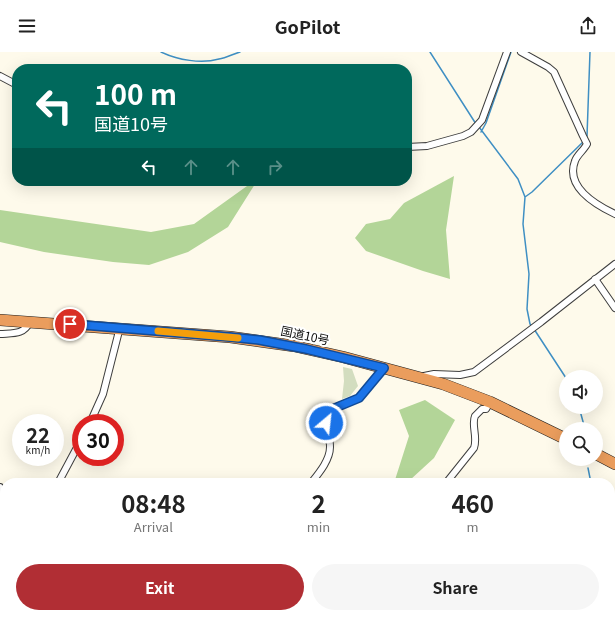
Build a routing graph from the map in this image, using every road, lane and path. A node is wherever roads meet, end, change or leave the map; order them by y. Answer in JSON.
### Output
{"nodes":[{"id":1,"x":507,"y":52,"type":"edge"},
{"id":2,"x":520,"y":52,"type":"edge"},
{"id":3,"x":0,"y":76,"type":"edge"},
{"id":4,"x":12,"y":82,"type":"edge"},
{"id":5,"x":412,"y":147,"type":"edge"},
{"id":6,"x":615,"y":214,"type":"edge"},
{"id":7,"x":615,"y":264,"type":"edge"},
{"id":8,"x":595,"y":279,"type":"junction"},
{"id":9,"x":615,"y":308,"type":"edge"},
{"id":10,"x":0,"y":320,"type":"edge"},
{"id":11,"x":30,"y":322,"type":"junction"},
{"id":12,"x":120,"y":328,"type":"junction"},
{"id":13,"x":0,"y":334,"type":"edge"},
{"id":14,"x":384,"y":368,"type":"junction"},
{"id":15,"x":418,"y":377,"type":"junction"},
{"id":16,"x":490,"y":402,"type":"junction"},
{"id":17,"x":94,"y":414,"type":"edge"},
{"id":18,"x":559,"y":436,"type":"edge"},
{"id":19,"x":72,"y":457,"type":"edge"},
{"id":20,"x":603,"y":458,"type":"edge"},
{"id":21,"x":615,"y":464,"type":"edge"},
{"id":22,"x":61,"y":478,"type":"edge"},
{"id":23,"x":315,"y":478,"type":"edge"},
{"id":24,"x":450,"y":478,"type":"edge"}],
"edges":[{"from":1,"to":5,"type":"street"},
{"from":2,"to":6,"type":"street"},
{"from":3,"to":4,"type":"street"},
{"from":7,"to":8,"type":"street"},
{"from":8,"to":9,"type":"street"},
{"from":8,"to":15,"type":"street"},
{"from":10,"to":11,"type":"highway","name":"国道10号"},
{"from":11,"to":12,"type":"highway","name":"国道10号"},
{"from":11,"to":13,"type":"street"},
{"from":12,"to":14,"type":"highway","name":"国道10号"},
{"from":12,"to":17,"type":"street"},
{"from":14,"to":15,"type":"highway","name":"国道10号"},
{"from":14,"to":23,"type":"street"},
{"from":15,"to":16,"type":"highway","name":"国道10号"},
{"from":16,"to":18,"type":"highway","name":"国道10号"},
{"from":16,"to":24,"type":"street"},
{"from":19,"to":22,"type":"street"},
{"from":20,"to":21,"type":"highway"}]}
